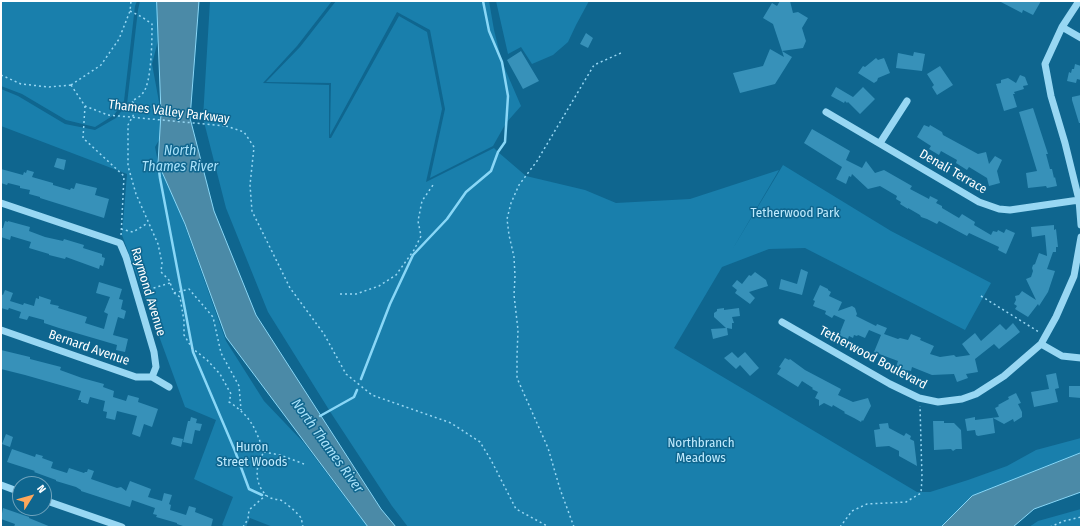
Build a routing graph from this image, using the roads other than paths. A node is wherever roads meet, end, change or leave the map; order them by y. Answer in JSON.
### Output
{"nodes":[{"id":1,"x":1079,"y":1,"type":"edge"},
{"id":2,"x":1062,"y":27,"type":"junction"},
{"id":3,"x":1081,"y":38,"type":"edge"},
{"id":4,"x":907,"y":101,"type":"dead end"},
{"id":5,"x":826,"y":112,"type":"dead end"},
{"id":6,"x":880,"y":143,"type":"junction"},
{"id":7,"x":1079,"y":200,"type":"junction"},
{"id":8,"x":1,"y":203,"type":"edge"},
{"id":9,"x":1081,"y":225,"type":"edge"},
{"id":10,"x":1081,"y":238,"type":"edge"},
{"id":11,"x":782,"y":322,"type":"dead end"},
{"id":12,"x":1,"y":330,"type":"edge"},
{"id":13,"x":1041,"y":344,"type":"junction"},
{"id":14,"x":1081,"y":358,"type":"edge"},
{"id":15,"x":152,"y":377,"type":"junction"},
{"id":16,"x":169,"y":386,"type":"dead end"},
{"id":17,"x":1,"y":486,"type":"edge"},
{"id":18,"x":12,"y":489,"type":"edge"},
{"id":19,"x":52,"y":503,"type":"edge"},
{"id":20,"x":122,"y":527,"type":"edge"}],
"edges":[{"from":1,"to":2,"type":"street"},
{"from":2,"to":3,"type":"street"},
{"from":2,"to":7,"type":"street"},
{"from":4,"to":6,"type":"street"},
{"from":5,"to":6,"type":"street","name":"Denali Terrace"},
{"from":6,"to":7,"type":"street","name":"Denali Terrace"},
{"from":7,"to":9,"type":"street"},
{"from":8,"to":15,"type":"street","name":"Raymond Avenue"},
{"from":10,"to":13,"type":"street","name":"Tetherwood Boulevard"},
{"from":11,"to":13,"type":"street","name":"Tetherwood Boulevard"},
{"from":12,"to":15,"type":"street","name":"Bernard Avenue"},
{"from":13,"to":14,"type":"street"},
{"from":15,"to":16,"type":"street","name":"Bernard Avenue"},
{"from":17,"to":18,"type":"street"},
{"from":19,"to":20,"type":"street"}]}
